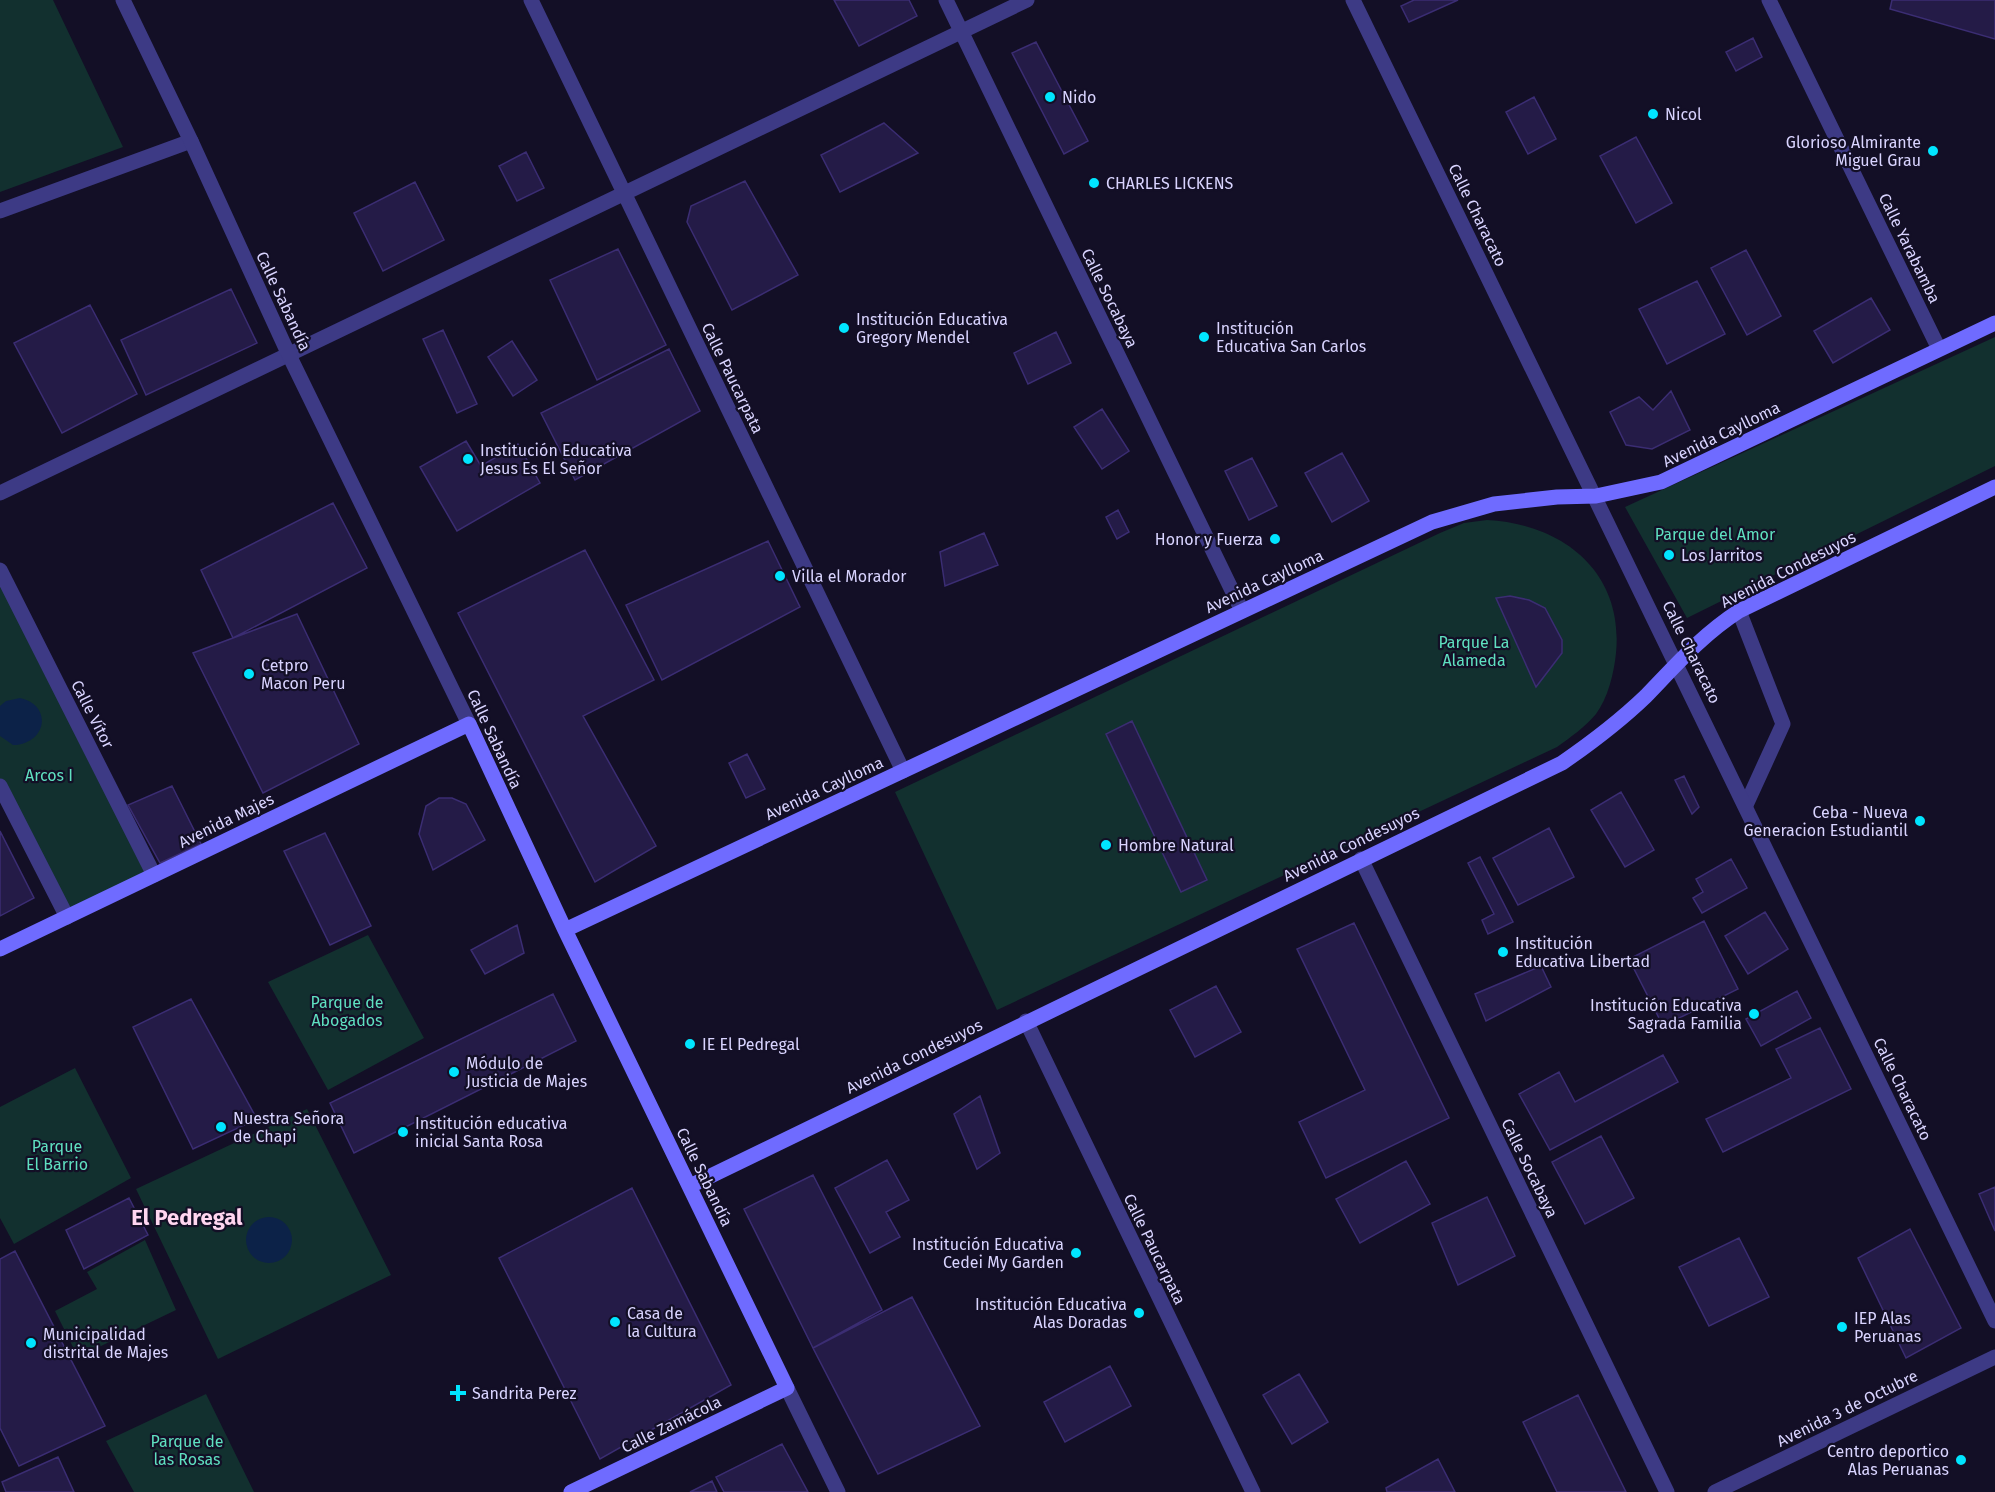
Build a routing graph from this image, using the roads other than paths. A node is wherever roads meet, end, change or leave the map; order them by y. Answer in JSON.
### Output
{"nodes":[{"id":1,"x":123,"y":0,"type":"edge"},
{"id":2,"x":531,"y":0,"type":"edge"},
{"id":3,"x":946,"y":0,"type":"edge"},
{"id":4,"x":1027,"y":0,"type":"edge"},
{"id":5,"x":1353,"y":0,"type":"edge"},
{"id":6,"x":1769,"y":0,"type":"edge"},
{"id":7,"x":961,"y":31,"type":"junction"},
{"id":8,"x":191,"y":141,"type":"junction"},
{"id":9,"x":624,"y":193,"type":"junction"},
{"id":10,"x":0,"y":211,"type":"edge"},
{"id":11,"x":1995,"y":323,"type":"edge"},
{"id":12,"x":1939,"y":350,"type":"junction"},
{"id":13,"x":288,"y":353,"type":"junction"},
{"id":14,"x":1995,"y":487,"type":"edge"},
{"id":15,"x":0,"y":493,"type":"edge"},
{"id":16,"x":1596,"y":496,"type":"junction"},
{"id":17,"x":0,"y":570,"type":"edge"},
{"id":18,"x":1242,"y":611,"type":"junction"},
{"id":19,"x":1738,"y":611,"type":"junction"},
{"id":20,"x":1677,"y":661,"type":"junction"},
{"id":21,"x":469,"y":724,"type":"junction"},
{"id":22,"x":903,"y":771,"type":"junction"},
{"id":23,"x":0,"y":786,"type":"edge"},
{"id":24,"x":1746,"y":805,"type":"junction"},
{"id":25,"x":1361,"y":859,"type":"junction"},
{"id":26,"x":154,"y":874,"type":"junction"},
{"id":27,"x":67,"y":917,"type":"junction"},
{"id":28,"x":565,"y":930,"type":"junction"},
{"id":29,"x":0,"y":949,"type":"edge"},
{"id":30,"x":1026,"y":1021,"type":"junction"},
{"id":31,"x":690,"y":1186,"type":"junction"},
{"id":32,"x":1995,"y":1321,"type":"edge"},
{"id":33,"x":1995,"y":1357,"type":"edge"},
{"id":34,"x":787,"y":1388,"type":"junction"},
{"id":35,"x":571,"y":1492,"type":"edge"},
{"id":36,"x":838,"y":1492,"type":"edge"},
{"id":37,"x":1252,"y":1492,"type":"edge"},
{"id":38,"x":1667,"y":1492,"type":"edge"},
{"id":39,"x":1715,"y":1492,"type":"edge"}],
"edges":[{"from":1,"to":8,"type":"street","name":"Calle Sabandía"},
{"from":2,"to":9,"type":"street","name":"Calle Paucarpata"},
{"from":3,"to":7,"type":"street","name":"Calle Socabaya"},
{"from":4,"to":7,"type":"street"},
{"from":5,"to":16,"type":"street","name":"Calle Characato"},
{"from":6,"to":12,"type":"street","name":"Calle Yarabamba"},
{"from":7,"to":9,"type":"street"},
{"from":7,"to":18,"type":"street","name":"Calle Socabaya"},
{"from":8,"to":10,"type":"street"},
{"from":8,"to":13,"type":"street","name":"Calle Sabandía"},
{"from":9,"to":13,"type":"street"},
{"from":9,"to":22,"type":"street","name":"Calle Paucarpata"},
{"from":11,"to":12,"type":"main road","name":"Avenida Caylloma"},
{"from":12,"to":16,"type":"main road","name":"Avenida Caylloma"},
{"from":13,"to":15,"type":"street"},
{"from":13,"to":21,"type":"street","name":"Calle Sabandía"},
{"from":14,"to":19,"type":"main road","name":"Avenida Condesuyos"},
{"from":16,"to":18,"type":"main road","name":"Avenida Caylloma"},
{"from":16,"to":20,"type":"street","name":"Calle Characato"},
{"from":17,"to":26,"type":"street","name":"Calle Vítor"},
{"from":18,"to":22,"type":"main road","name":"Avenida Caylloma"},
{"from":19,"to":20,"type":"main road","name":"Avenida Condesuyos"},
{"from":19,"to":24,"type":"street"},
{"from":20,"to":24,"type":"street","name":"Calle Characato"},
{"from":20,"to":25,"type":"main road","name":"Avenida Condesuyos"},
{"from":21,"to":26,"type":"main road","name":"Avenida Majes"},
{"from":21,"to":28,"type":"main road","name":"Calle Sabandía"},
{"from":22,"to":28,"type":"main road","name":"Avenida Caylloma"},
{"from":23,"to":27,"type":"street"},
{"from":24,"to":32,"type":"street","name":"Calle Characato"},
{"from":25,"to":30,"type":"main road","name":"Avenida Condesuyos"},
{"from":25,"to":38,"type":"street","name":"Calle Socabaya"},
{"from":26,"to":27,"type":"main road","name":"Avenida Majes"},
{"from":27,"to":29,"type":"main road","name":"Avenida Majes"},
{"from":28,"to":31,"type":"main road","name":"Calle Sabandía"},
{"from":30,"to":31,"type":"main road","name":"Avenida Condesuyos"},
{"from":30,"to":37,"type":"street","name":"Calle Paucarpata"},
{"from":31,"to":34,"type":"main road","name":"Calle Sabandía"},
{"from":33,"to":39,"type":"street","name":"Avenida 3 de Octubre"},
{"from":34,"to":35,"type":"main road","name":"Calle Zamácola"},
{"from":34,"to":36,"type":"street","name":"Calle Sabandía"}]}
